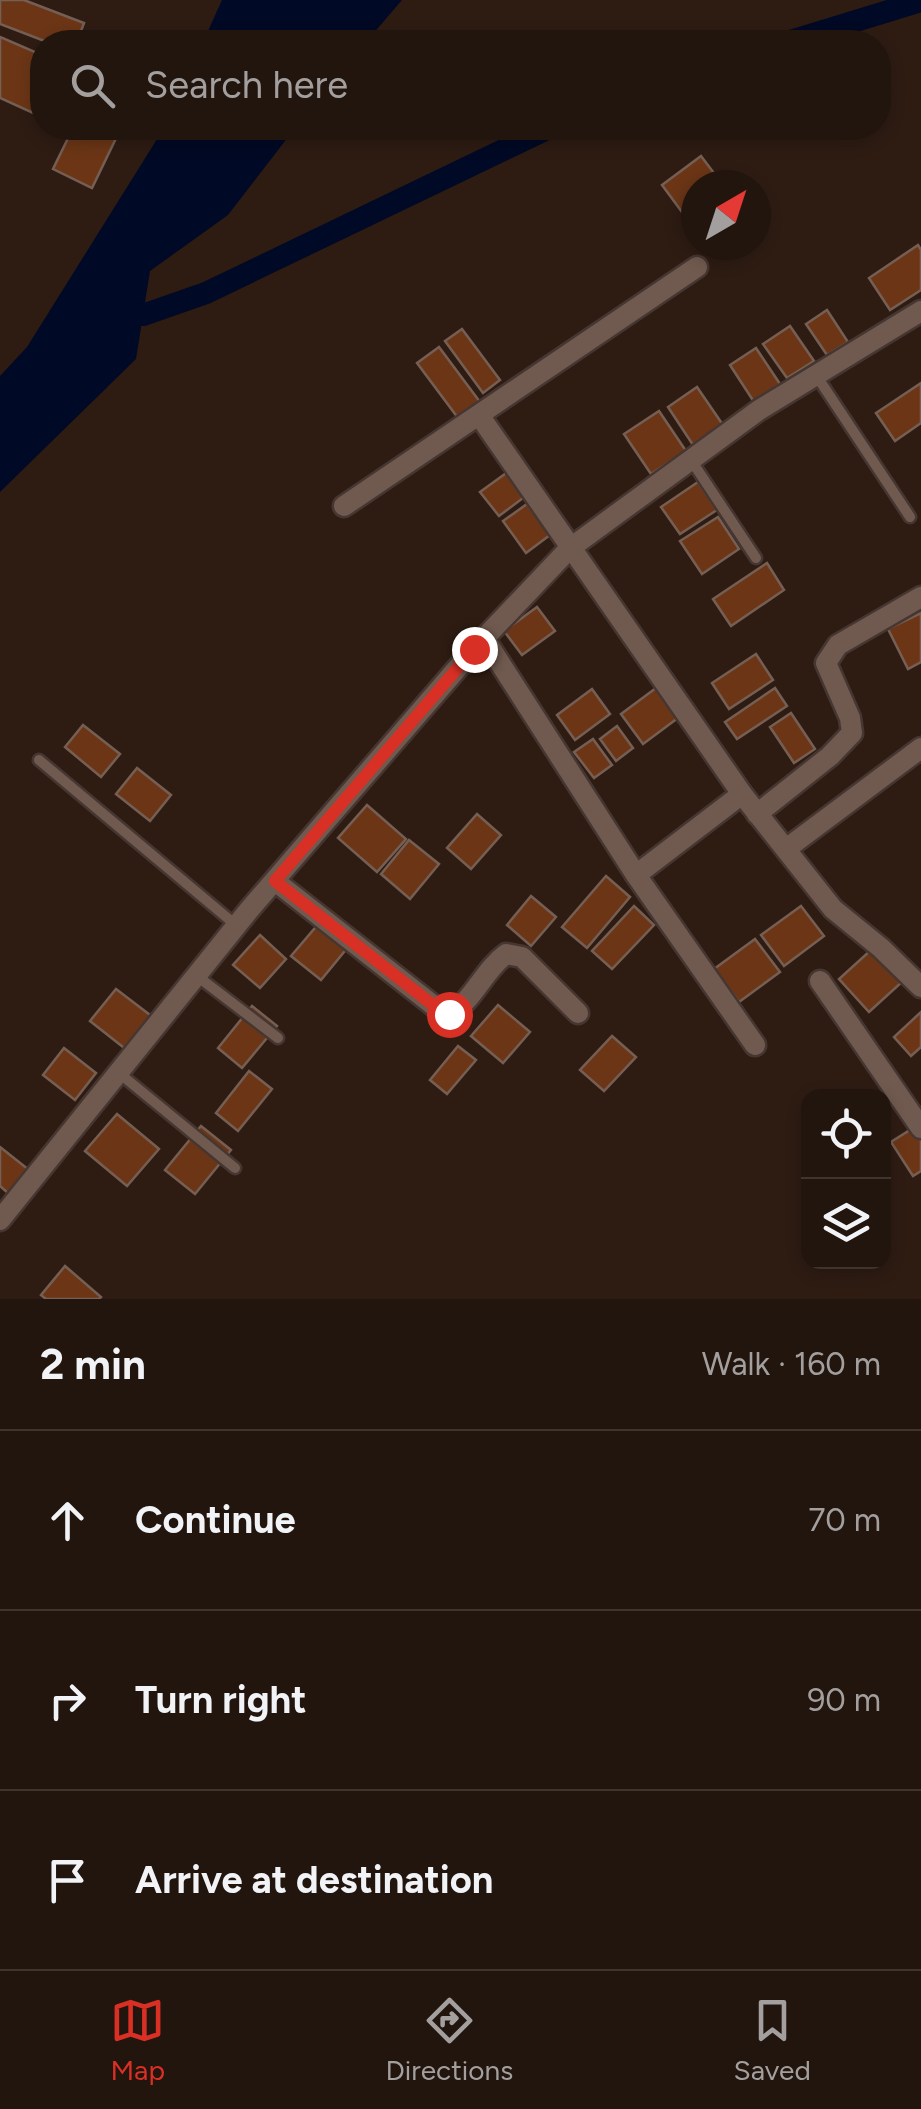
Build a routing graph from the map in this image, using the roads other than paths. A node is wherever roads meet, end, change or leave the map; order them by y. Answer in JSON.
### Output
{"nodes":[{"id":1,"x":697,"y":266,"type":"dead end"},
{"id":2,"x":921,"y":311,"type":"edge"},
{"id":3,"x":815,"y":374,"type":"junction"},
{"id":4,"x":479,"y":415,"type":"junction"},
{"id":5,"x":690,"y":460,"type":"junction"},
{"id":6,"x":344,"y":506,"type":"dead end"},
{"id":7,"x":910,"y":517,"type":"dead end"},
{"id":8,"x":569,"y":549,"type":"junction"},
{"id":9,"x":756,"y":558,"type":"dead end"},
{"id":10,"x":921,"y":597,"type":"edge"},
{"id":11,"x":484,"y":638,"type":"junction"},
{"id":12,"x":921,"y":748,"type":"edge"},
{"id":13,"x":38,"y":760,"type":"dead end"},
{"id":14,"x":742,"y":794,"type":"junction"},
{"id":15,"x":757,"y":814,"type":"junction"},
{"id":16,"x":786,"y":849,"type":"junction"},
{"id":17,"x":636,"y":876,"type":"junction"},
{"id":18,"x":275,"y":881,"type":"junction"},
{"id":19,"x":238,"y":926,"type":"junction"},
{"id":20,"x":197,"y":976,"type":"junction"},
{"id":21,"x":820,"y":981,"type":"dead end"},
{"id":22,"x":921,"y":987,"type":"edge"},
{"id":23,"x":578,"y":1013,"type":"dead end"},
{"id":24,"x":278,"y":1038,"type":"dead end"},
{"id":25,"x":756,"y":1045,"type":"dead end"},
{"id":26,"x":120,"y":1073,"type":"junction"},
{"id":27,"x":921,"y":1128,"type":"edge"},
{"id":28,"x":234,"y":1168,"type":"dead end"},
{"id":29,"x":0,"y":1220,"type":"edge"}],
"edges":[{"from":1,"to":4,"type":"street"},
{"from":2,"to":3,"type":"street"},
{"from":3,"to":5,"type":"street"},
{"from":3,"to":7,"type":"lane"},
{"from":4,"to":6,"type":"street"},
{"from":4,"to":8,"type":"street"},
{"from":5,"to":8,"type":"street"},
{"from":5,"to":9,"type":"lane"},
{"from":8,"to":11,"type":"street"},
{"from":8,"to":14,"type":"street"},
{"from":10,"to":15,"type":"street"},
{"from":11,"to":17,"type":"street"},
{"from":11,"to":18,"type":"street"},
{"from":12,"to":16,"type":"street"},
{"from":13,"to":19,"type":"lane"},
{"from":14,"to":15,"type":"street"},
{"from":14,"to":17,"type":"street"},
{"from":15,"to":16,"type":"street"},
{"from":16,"to":22,"type":"street"},
{"from":17,"to":25,"type":"street"},
{"from":18,"to":19,"type":"street"},
{"from":18,"to":23,"type":"street"},
{"from":19,"to":20,"type":"street"},
{"from":20,"to":24,"type":"lane"},
{"from":20,"to":26,"type":"street"},
{"from":21,"to":27,"type":"street"},
{"from":26,"to":28,"type":"lane"},
{"from":26,"to":29,"type":"street"}]}
